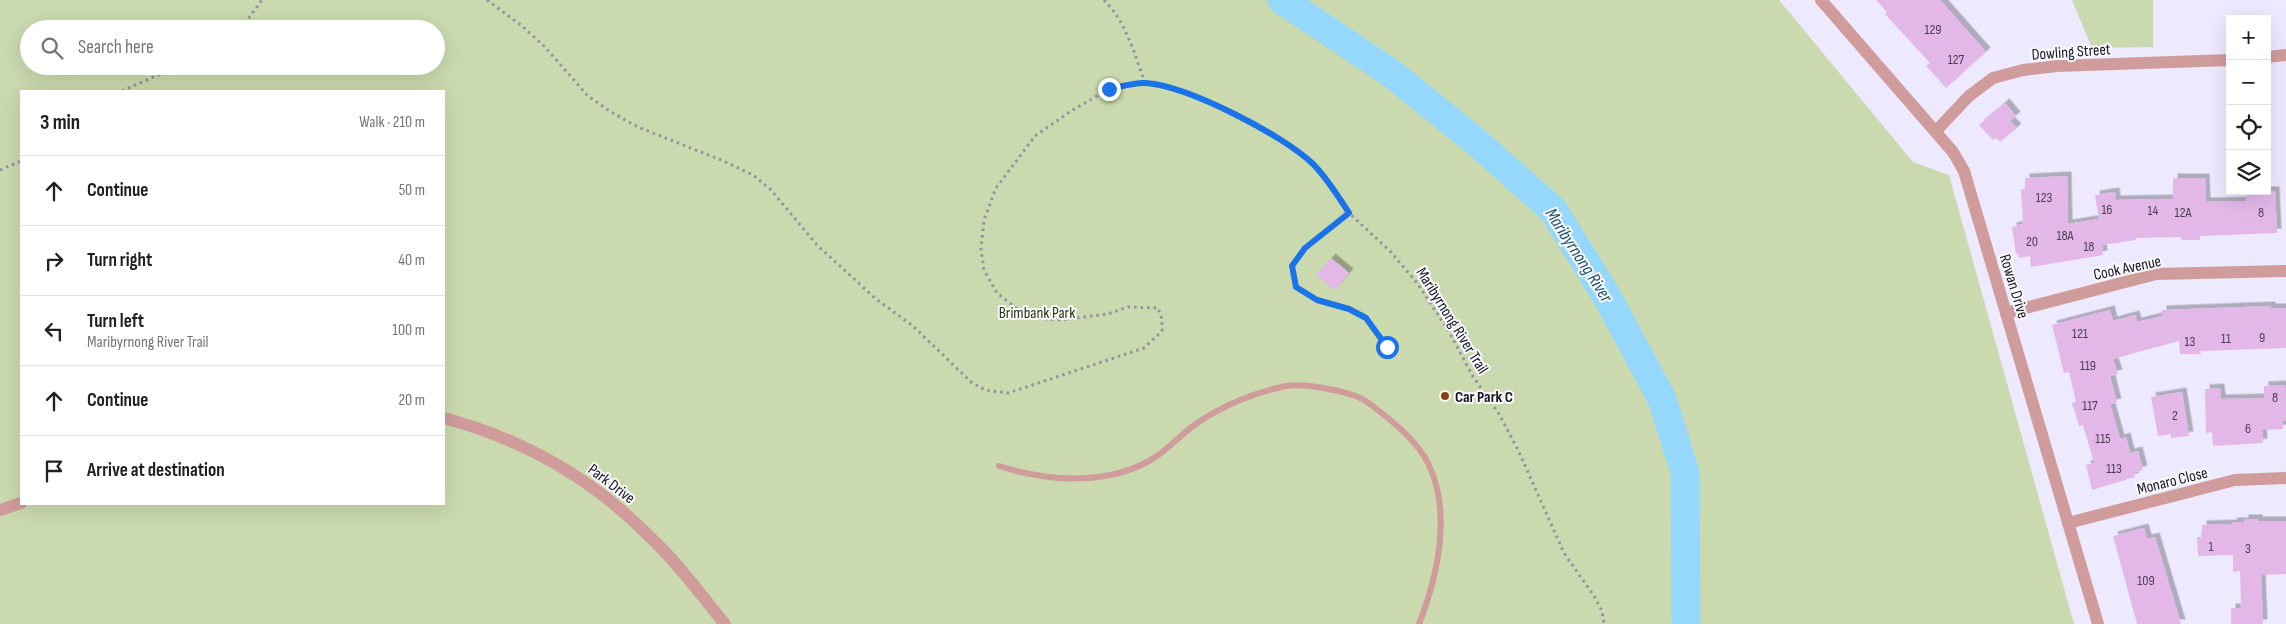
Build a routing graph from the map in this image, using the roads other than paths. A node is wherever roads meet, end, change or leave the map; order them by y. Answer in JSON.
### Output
{"nodes":[{"id":1,"x":1821,"y":0,"type":"edge"},
{"id":2,"x":2286,"y":54,"type":"edge"},
{"id":3,"x":2271,"y":57,"type":"edge"},
{"id":4,"x":2226,"y":60,"type":"edge"},
{"id":5,"x":1936,"y":131,"type":"junction"},
{"id":6,"x":2286,"y":271,"type":"edge"},
{"id":7,"x":2006,"y":313,"type":"junction"},
{"id":8,"x":445,"y":418,"type":"edge"},
{"id":9,"x":999,"y":466,"type":"dead end"},
{"id":10,"x":2286,"y":478,"type":"edge"},
{"id":11,"x":20,"y":503,"type":"edge"},
{"id":12,"x":0,"y":510,"type":"edge"},
{"id":13,"x":2068,"y":523,"type":"junction"},
{"id":14,"x":725,"y":624,"type":"edge"},
{"id":15,"x":1419,"y":624,"type":"edge"},
{"id":16,"x":2098,"y":624,"type":"edge"}],
"edges":[{"from":1,"to":5,"type":"street","name":"Rowan Drive"},
{"from":2,"to":3,"type":"street"},
{"from":4,"to":5,"type":"street","name":"Dowling Street"},
{"from":5,"to":7,"type":"street","name":"Rowan Drive"},
{"from":6,"to":7,"type":"street","name":"Cook Avenue"},
{"from":7,"to":13,"type":"street","name":"Rowan Drive"},
{"from":8,"to":14,"type":"street","name":"Park Drive"},
{"from":9,"to":15,"type":"lane"},
{"from":10,"to":13,"type":"street","name":"Monaro Close"},
{"from":11,"to":12,"type":"street"},
{"from":13,"to":16,"type":"street","name":"Rowan Drive"}]}
